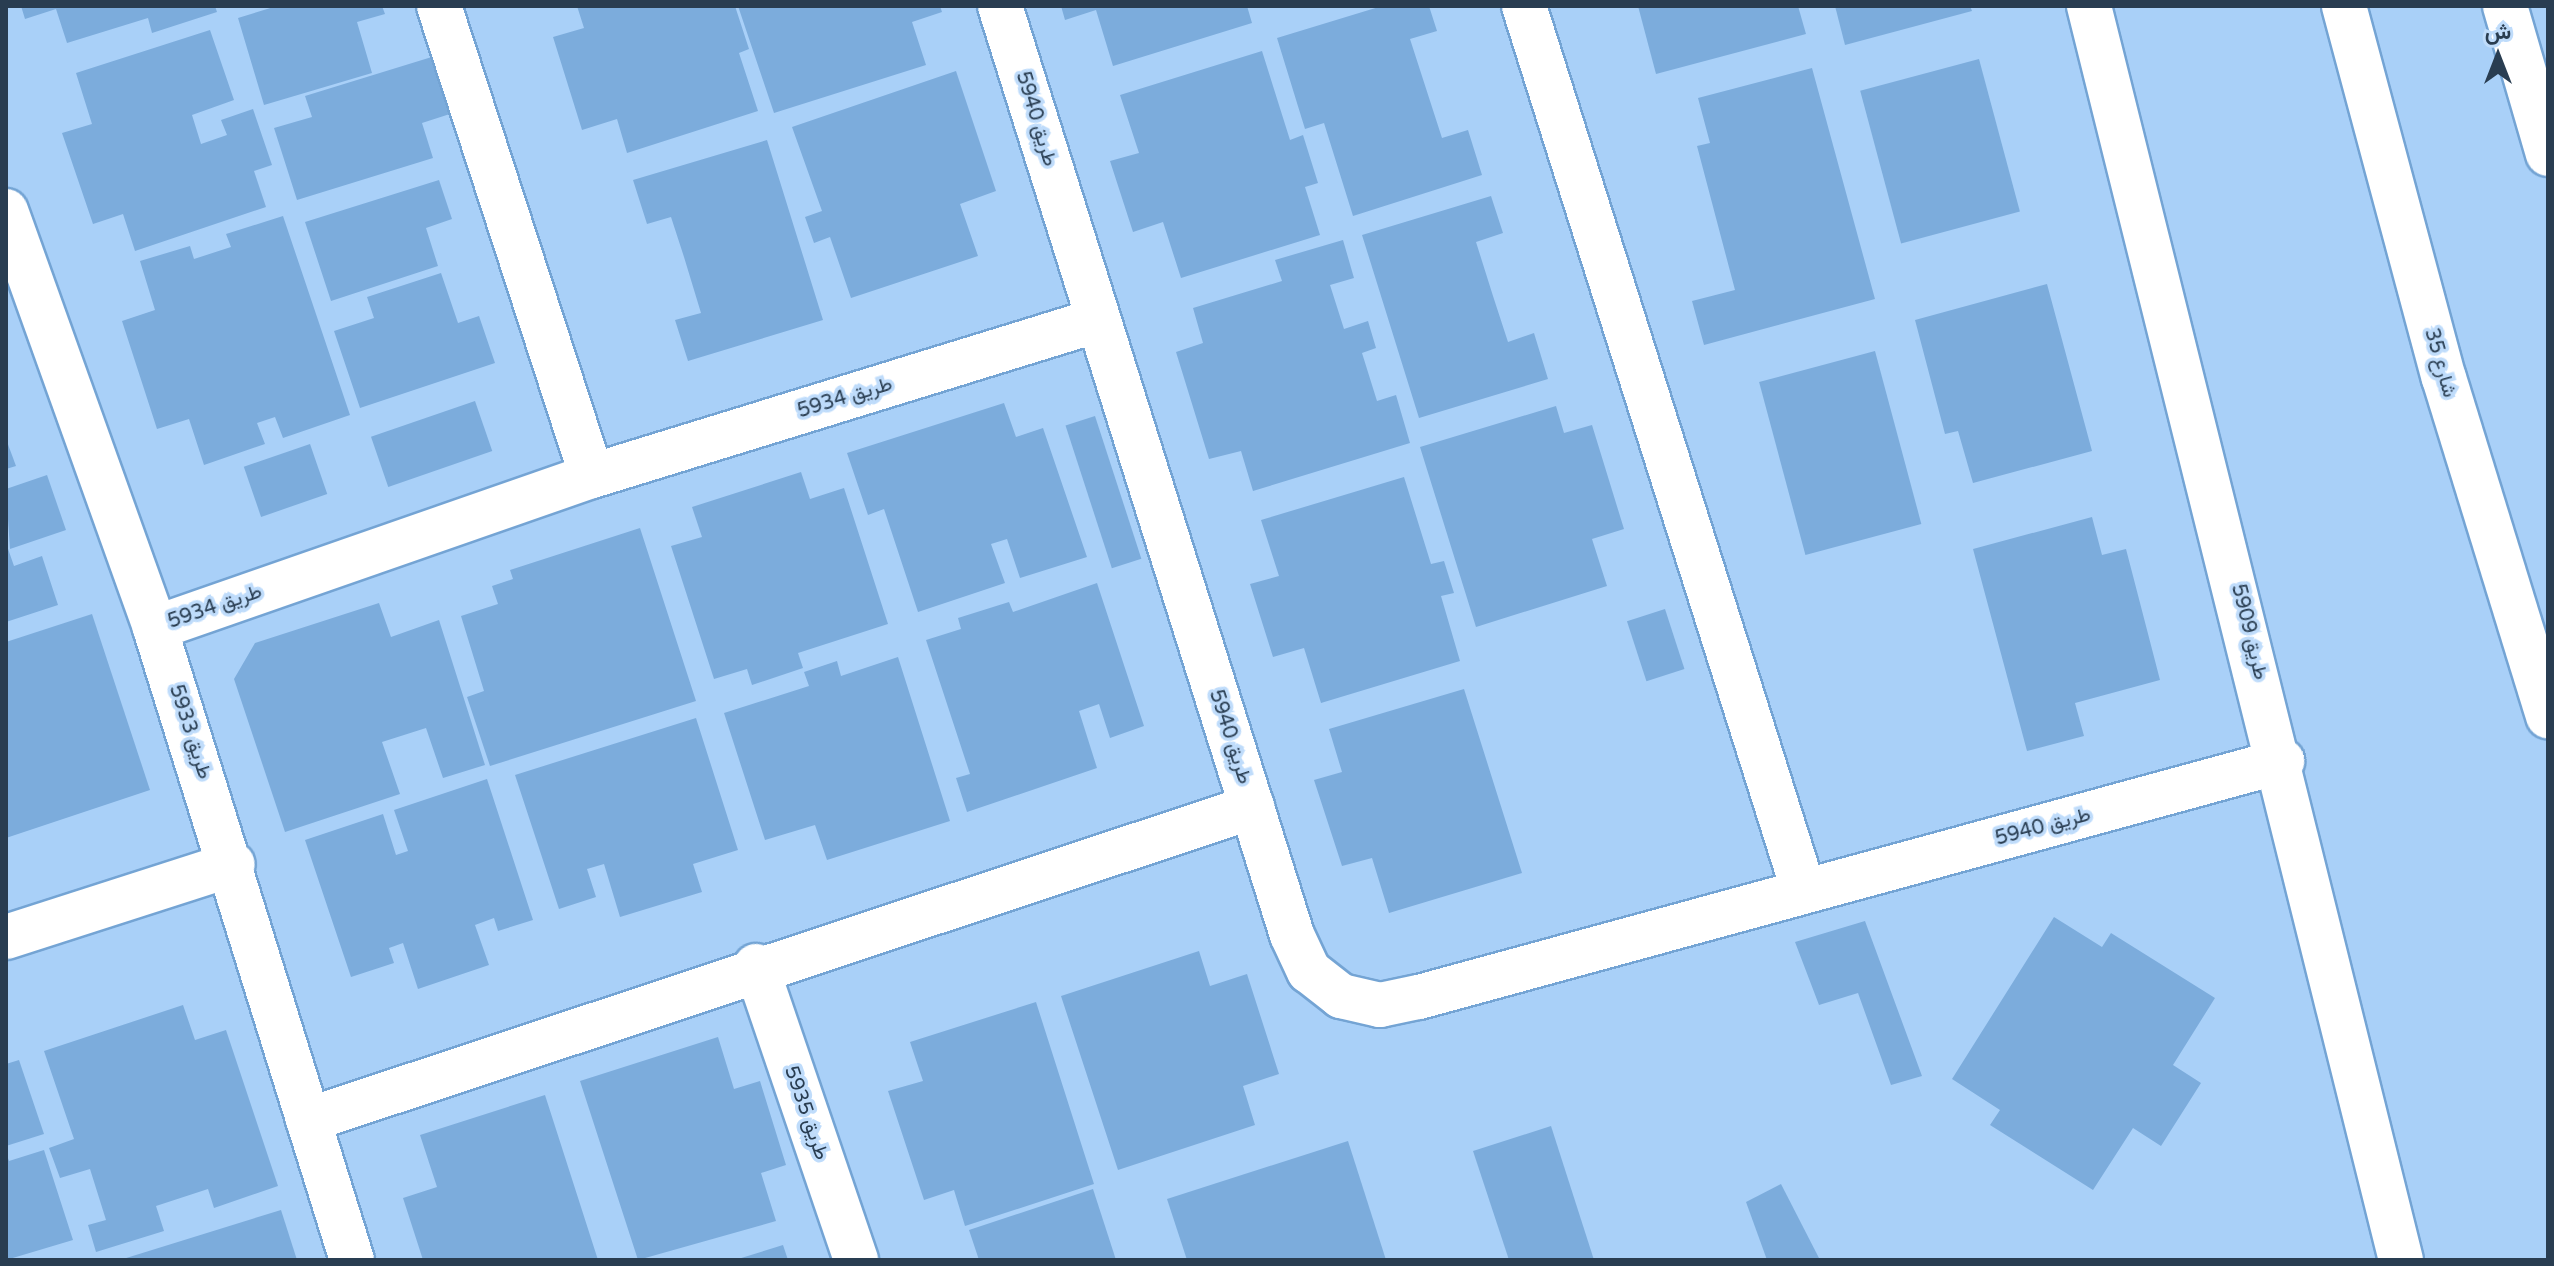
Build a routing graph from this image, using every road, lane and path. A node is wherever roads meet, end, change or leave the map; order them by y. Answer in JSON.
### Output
{"nodes":[{"id":1,"x":439,"y":6,"type":"edge"},
{"id":2,"x":1000,"y":6,"type":"edge"},
{"id":3,"x":1524,"y":6,"type":"edge"},
{"id":4,"x":2089,"y":6,"type":"edge"},
{"id":5,"x":2344,"y":6,"type":"edge"},
{"id":6,"x":2505,"y":6,"type":"edge"},
{"id":7,"x":2548,"y":154,"type":"edge"},
{"id":8,"x":6,"y":211,"type":"edge"},
{"id":9,"x":1098,"y":320,"type":"junction"},
{"id":10,"x":592,"y":476,"type":"junction"},
{"id":11,"x":155,"y":628,"type":"junction"},
{"id":12,"x":2548,"y":716,"type":"edge"},
{"id":13,"x":2282,"y":761,"type":"junction"},
{"id":14,"x":1252,"y":807,"type":"junction"},
{"id":15,"x":233,"y":864,"type":"junction"},
{"id":16,"x":1804,"y":892,"type":"junction"},
{"id":17,"x":6,"y":937,"type":"edge"},
{"id":18,"x":756,"y":966,"type":"junction"},
{"id":19,"x":308,"y":1120,"type":"junction"},
{"id":20,"x":352,"y":1260,"type":"edge"},
{"id":21,"x":856,"y":1260,"type":"edge"},
{"id":22,"x":2401,"y":1260,"type":"edge"}],
"edges":[{"from":1,"to":10,"type":"street"},
{"from":2,"to":9,"type":"street","name":"طريق 5940"},
{"from":3,"to":16,"type":"street"},
{"from":4,"to":13,"type":"street","name":"طريق 5909"},
{"from":5,"to":12,"type":"street","name":"شارع 35"},
{"from":6,"to":7,"type":"street"},
{"from":8,"to":11,"type":"street","name":"طريق 5933"},
{"from":9,"to":10,"type":"street","name":"طريق 5934"},
{"from":9,"to":14,"type":"street","name":"طريق 5940"},
{"from":10,"to":11,"type":"street","name":"طريق 5934"},
{"from":11,"to":15,"type":"street","name":"طريق 5933"},
{"from":13,"to":16,"type":"street","name":"طريق 5940"},
{"from":13,"to":22,"type":"street","name":"طريق 5909"},
{"from":14,"to":16,"type":"street","name":"طريق 5940"},
{"from":14,"to":18,"type":"street"},
{"from":15,"to":17,"type":"street"},
{"from":15,"to":19,"type":"street","name":"طريق 5933"},
{"from":18,"to":19,"type":"street"},
{"from":18,"to":21,"type":"street","name":"طريق 5935"},
{"from":19,"to":20,"type":"street","name":"طريق 5933"}]}
